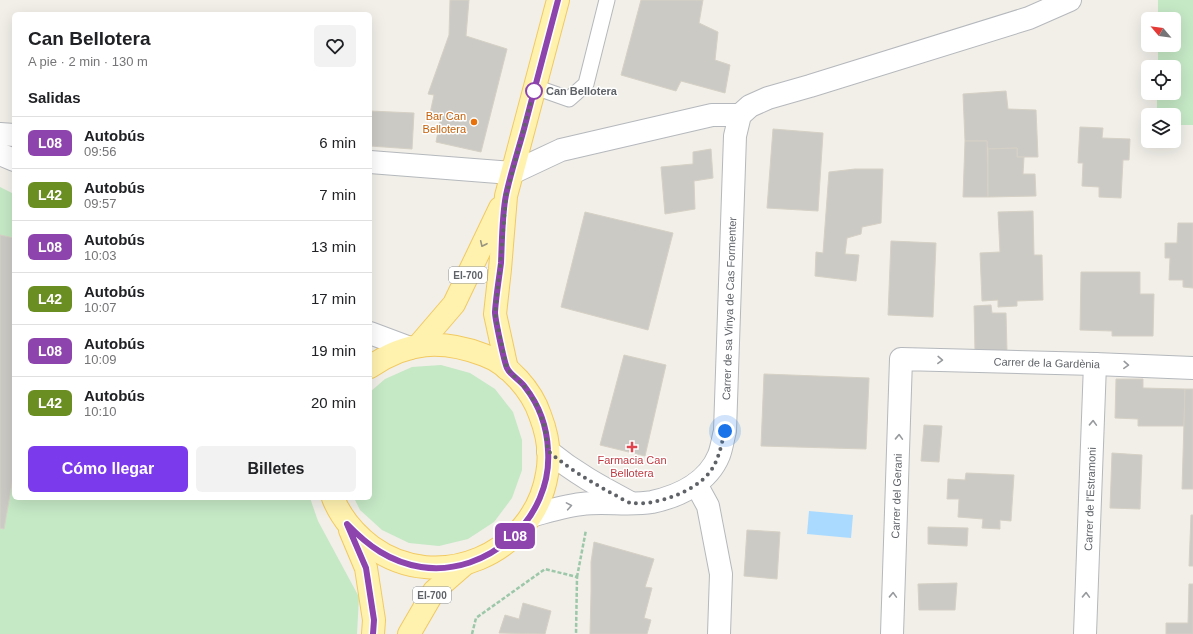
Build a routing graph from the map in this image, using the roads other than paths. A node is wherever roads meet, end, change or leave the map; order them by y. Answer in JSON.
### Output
{"nodes":[{"id":1,"x":558,"y":0,"type":"edge"},
{"id":2,"x":607,"y":0,"type":"edge"},
{"id":3,"x":1070,"y":0,"type":"edge"},
{"id":4,"x":535,"y":87,"type":"junction"},
{"id":5,"x":740,"y":115,"type":"junction"},
{"id":6,"x":0,"y":134,"type":"edge"},
{"id":7,"x":12,"y":135,"type":"edge"},
{"id":8,"x":0,"y":154,"type":"edge"},
{"id":9,"x":12,"y":159,"type":"edge"},
{"id":10,"x":372,"y":162,"type":"edge"},
{"id":11,"x":512,"y":173,"type":"junction"},
{"id":12,"x":506,"y":196,"type":"junction"},
{"id":13,"x":372,"y":334,"type":"edge"},
{"id":14,"x":414,"y":347,"type":"junction"},
{"id":15,"x":901,"y":359,"type":"joint"},
{"id":16,"x":1095,"y":364,"type":"junction"},
{"id":17,"x":372,"y":366,"type":"edge"},
{"id":18,"x":1193,"y":368,"type":"edge"},
{"id":19,"x":507,"y":369,"type":"junction"},
{"id":20,"x":548,"y":451,"type":"junction"},
{"id":21,"x":696,"y":484,"type":"junction"},
{"id":22,"x":334,"y":500,"type":"edge"},
{"id":23,"x":630,"y":503,"type":"junction"},
{"id":24,"x":531,"y":516,"type":"junction"},
{"id":25,"x":347,"y":524,"type":"junction"},
{"id":26,"x":465,"y":564,"type":"junction"},
{"id":27,"x":373,"y":634,"type":"edge"},
{"id":28,"x":409,"y":634,"type":"edge"},
{"id":29,"x":719,"y":634,"type":"edge"},
{"id":30,"x":892,"y":634,"type":"edge"},
{"id":31,"x":1085,"y":634,"type":"edge"}],
"edges":[{"from":1,"to":4,"type":"main road","number":"EI-700"},
{"from":2,"to":4,"type":"lane"},
{"from":3,"to":5,"type":"street"},
{"from":4,"to":11,"type":"main road","number":"EI-700"},
{"from":5,"to":11,"type":"street"},
{"from":5,"to":21,"type":"street","name":"Carrer de sa Vinya de Cas Formenter"},
{"from":6,"to":7,"type":"street"},
{"from":8,"to":9,"type":"street"},
{"from":10,"to":11,"type":"street"},
{"from":11,"to":12,"type":"main road","number":"EI-700"},
{"from":12,"to":14,"type":"main road","number":"EI-700","one_way":true},
{"from":12,"to":19,"type":"main road","number":"EI-700"},
{"from":13,"to":14,"type":"street"},
{"from":14,"to":17,"type":"main road","number":"EI-700"},
{"from":14,"to":19,"type":"main road","number":"EI-700"},
{"from":15,"to":16,"type":"street","name":"Carrer de la Gardènia","one_way":true},
{"from":30,"to":15,"type":"street","name":"Carrer del Gerani","one_way":true},
{"from":16,"to":18,"type":"street","name":"Carrer de la Gardènia","one_way":true},
{"from":31,"to":16,"type":"street","name":"Carrer de l'Estramoni","one_way":true},
{"from":19,"to":20,"type":"main road","number":"EI-700"},
{"from":20,"to":23,"type":"street"},
{"from":20,"to":24,"type":"main road","number":"EI-700"},
{"from":21,"to":23,"type":"street","name":"Carrer de sa Vinya de Cas Formenter"},
{"from":21,"to":29,"type":"street"},
{"from":22,"to":25,"type":"main road","number":"EI-700"},
{"from":24,"to":23,"type":"street","name":"Carrer de sa Vinya de Cas Formenter","one_way":true},
{"from":24,"to":26,"type":"main road","number":"EI-700"},
{"from":25,"to":26,"type":"main road","number":"EI-700"},
{"from":25,"to":27,"type":"main road","number":"EI-700"},
{"from":26,"to":28,"type":"main road","number":"EI-700"}]}
